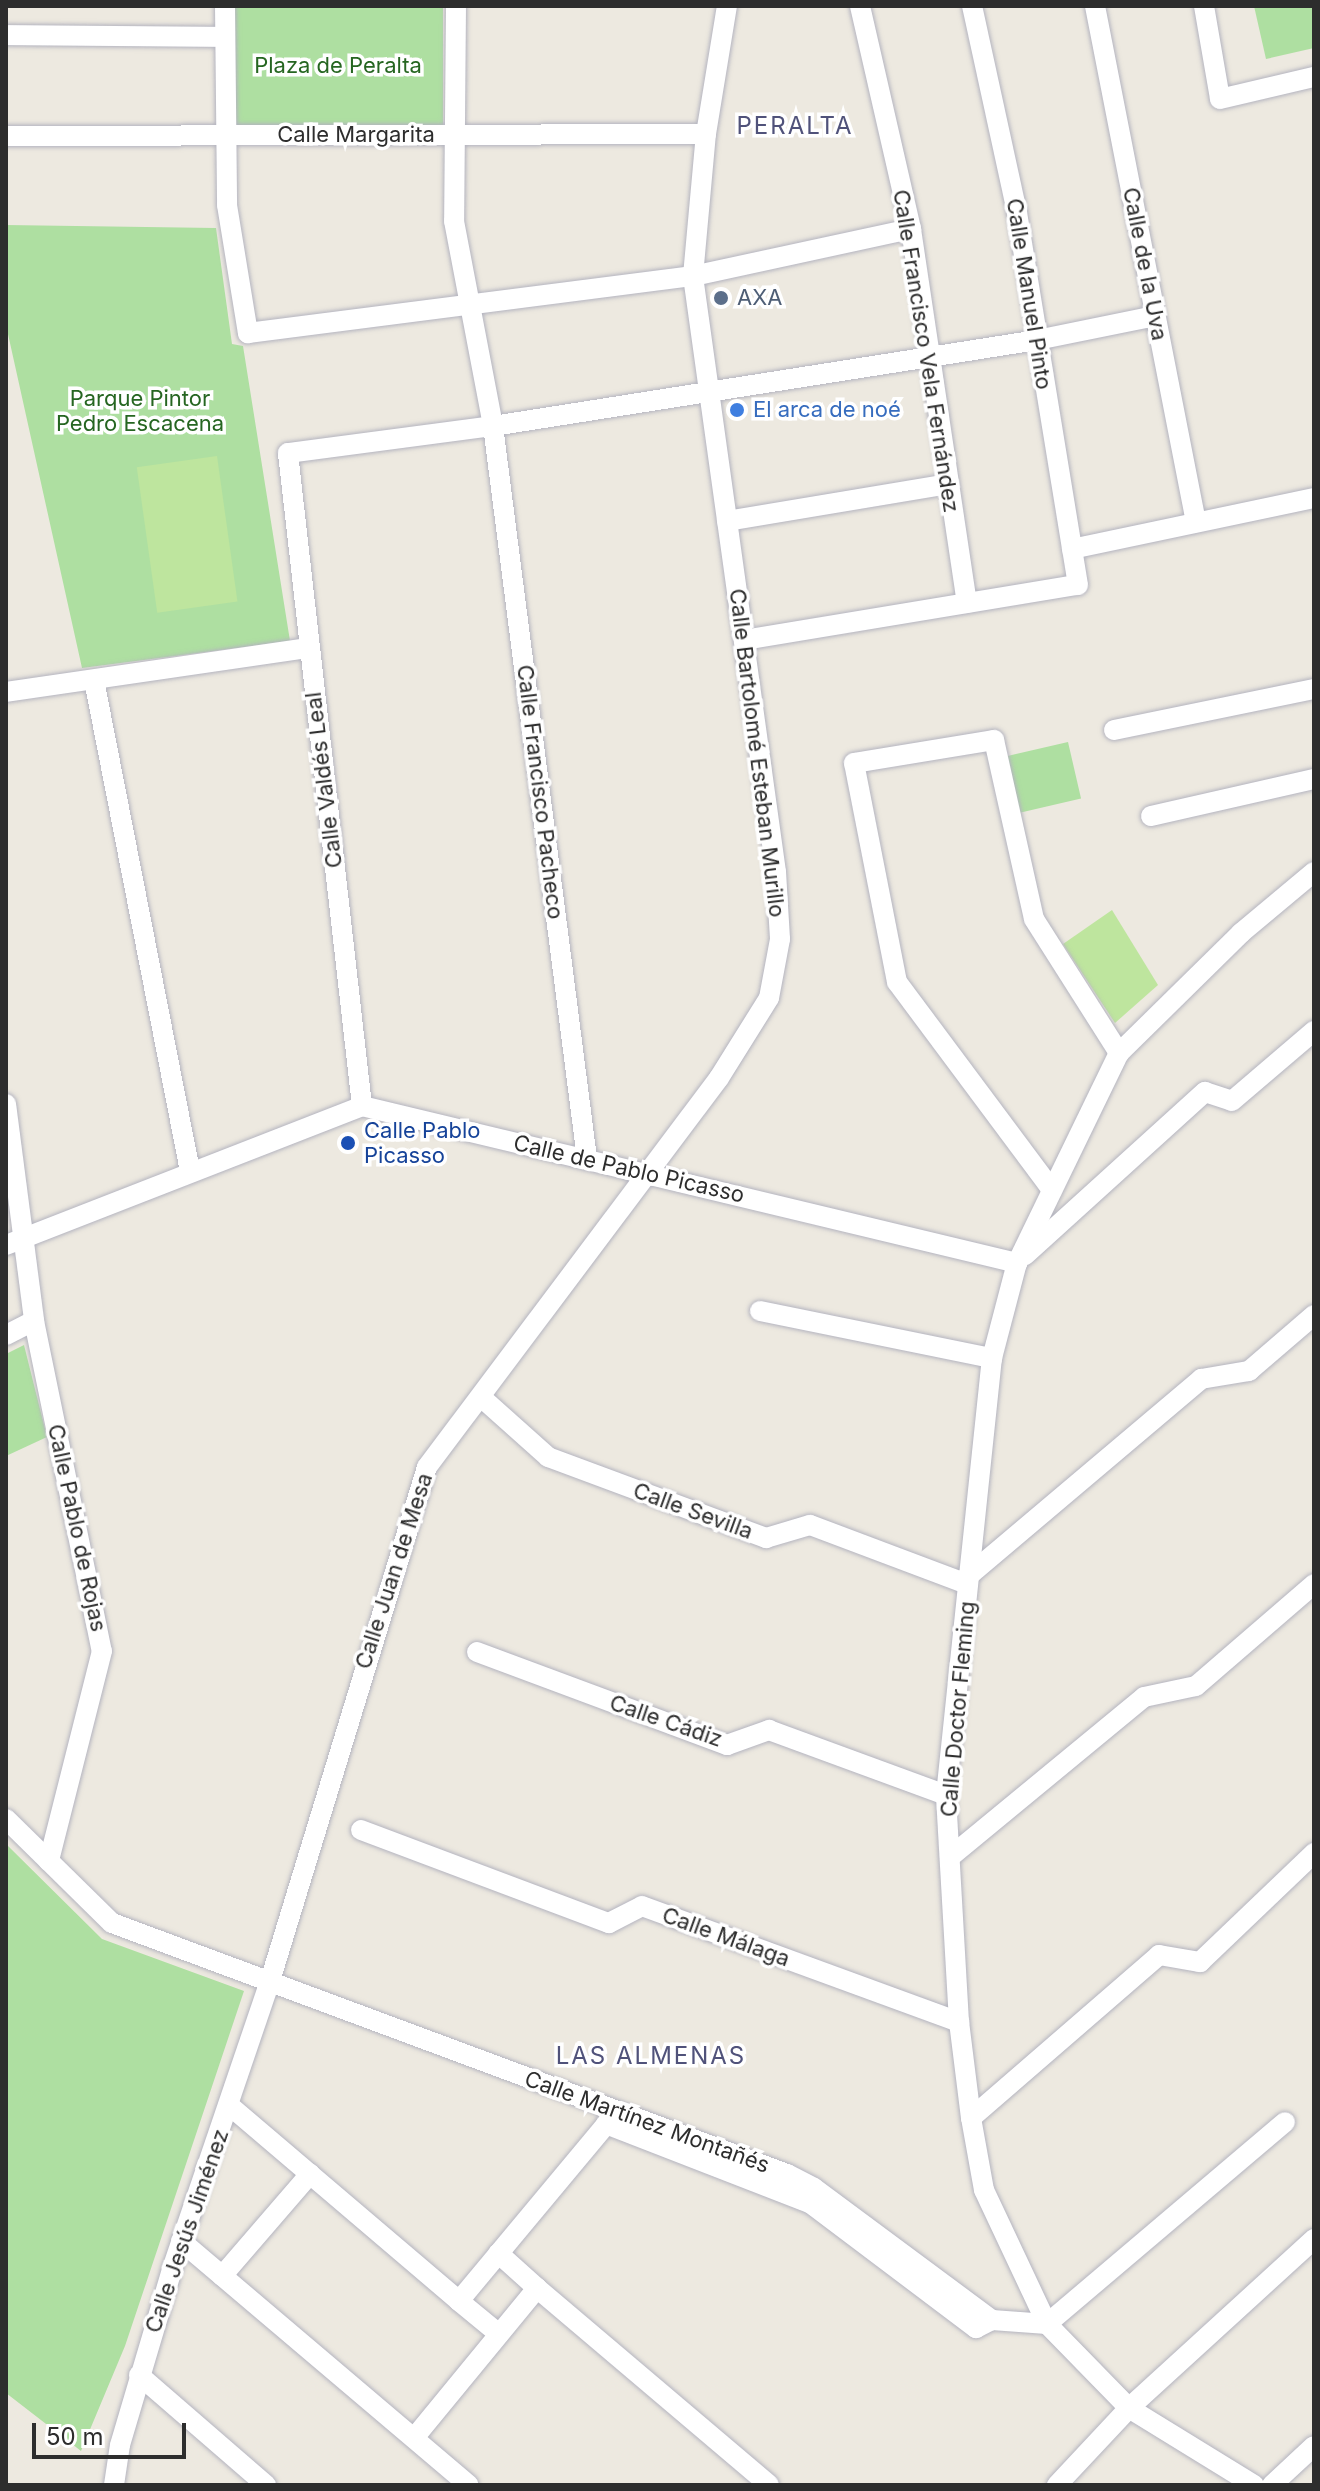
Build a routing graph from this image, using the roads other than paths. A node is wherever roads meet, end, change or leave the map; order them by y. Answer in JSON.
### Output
{"nodes":[{"id":1,"x":225,"y":6,"type":"edge"},
{"id":2,"x":456,"y":6,"type":"edge"},
{"id":3,"x":727,"y":6,"type":"edge"},
{"id":4,"x":860,"y":6,"type":"edge"},
{"id":5,"x":972,"y":6,"type":"edge"},
{"id":6,"x":1095,"y":6,"type":"edge"},
{"id":7,"x":1204,"y":6,"type":"edge"},
{"id":8,"x":6,"y":35,"type":"edge"},
{"id":9,"x":225,"y":37,"type":"junction"},
{"id":10,"x":1314,"y":77,"type":"edge"},
{"id":11,"x":706,"y":134,"type":"junction"},
{"id":12,"x":225,"y":135,"type":"junction"},
{"id":13,"x":6,"y":136,"type":"edge"},
{"id":14,"x":455,"y":136,"type":"junction"},
{"id":15,"x":911,"y":229,"type":"junction"},
{"id":16,"x":693,"y":276,"type":"junction"},
{"id":17,"x":472,"y":305,"type":"junction"},
{"id":18,"x":1155,"y":316,"type":"junction"},
{"id":19,"x":1037,"y":340,"type":"junction"},
{"id":20,"x":929,"y":357,"type":"junction"},
{"id":21,"x":705,"y":393,"type":"junction"},
{"id":22,"x":493,"y":426,"type":"junction"},
{"id":23,"x":947,"y":484,"type":"junction"},
{"id":24,"x":1314,"y":498,"type":"edge"},
{"id":25,"x":727,"y":521,"type":"junction"},
{"id":26,"x":1196,"y":522,"type":"junction"},
{"id":27,"x":1072,"y":549,"type":"junction"},
{"id":28,"x":967,"y":603,"type":"junction"},
{"id":29,"x":744,"y":640,"type":"junction"},
{"id":30,"x":309,"y":648,"type":"junction"},
{"id":31,"x":94,"y":680,"type":"junction"},
{"id":32,"x":1314,"y":689,"type":"edge"},
{"id":33,"x":6,"y":692,"type":"edge"},
{"id":34,"x":1114,"y":730,"type":"dead end"},
{"id":35,"x":1314,"y":779,"type":"edge"},
{"id":36,"x":1151,"y":816,"type":"dead end"},
{"id":37,"x":1314,"y":872,"type":"edge"},
{"id":38,"x":1314,"y":1031,"type":"edge"},
{"id":39,"x":1119,"y":1053,"type":"junction"},
{"id":40,"x":6,"y":1104,"type":"edge"},
{"id":41,"x":362,"y":1106,"type":"junction"},
{"id":42,"x":587,"y":1159,"type":"junction"},
{"id":43,"x":190,"y":1171,"type":"junction"},
{"id":44,"x":647,"y":1172,"type":"junction"},
{"id":45,"x":1052,"y":1190,"type":"junction"},
{"id":46,"x":11,"y":1242,"type":"edge"},
{"id":47,"x":1017,"y":1263,"type":"junction"},
{"id":48,"x":760,"y":1311,"type":"dead end"},
{"id":49,"x":1314,"y":1315,"type":"edge"},
{"id":50,"x":34,"y":1321,"type":"junction"},
{"id":51,"x":6,"y":1335,"type":"edge"},
{"id":52,"x":992,"y":1358,"type":"junction"},
{"id":53,"x":481,"y":1397,"type":"junction"},
{"id":54,"x":967,"y":1580,"type":"junction"},
{"id":55,"x":1314,"y":1584,"type":"edge"},
{"id":56,"x":477,"y":1652,"type":"dead end"},
{"id":57,"x":946,"y":1795,"type":"junction"},
{"id":58,"x":6,"y":1819,"type":"edge"},
{"id":59,"x":361,"y":1830,"type":"dead end"},
{"id":60,"x":1314,"y":1853,"type":"edge"},
{"id":61,"x":950,"y":1857,"type":"junction"},
{"id":62,"x":49,"y":1861,"type":"junction"},
{"id":63,"x":270,"y":1981,"type":"junction"},
{"id":64,"x":959,"y":2022,"type":"junction"},
{"id":65,"x":230,"y":2106,"type":"junction"},
{"id":66,"x":612,"y":2118,"type":"junction"},
{"id":67,"x":971,"y":2118,"type":"junction"},
{"id":68,"x":1285,"y":2122,"type":"dead end"},
{"id":69,"x":310,"y":2174,"type":"junction"},
{"id":70,"x":1314,"y":2239,"type":"edge"},
{"id":71,"x":181,"y":2241,"type":"junction"},
{"id":72,"x":498,"y":2253,"type":"junction"},
{"id":73,"x":222,"y":2276,"type":"junction"},
{"id":74,"x":537,"y":2288,"type":"junction"},
{"id":75,"x":459,"y":2301,"type":"junction"},
{"id":76,"x":1047,"y":2324,"type":"junction"},
{"id":77,"x":499,"y":2334,"type":"junction"},
{"id":78,"x":139,"y":2375,"type":"junction"},
{"id":79,"x":1129,"y":2408,"type":"junction"},
{"id":80,"x":414,"y":2438,"type":"junction"},
{"id":81,"x":1314,"y":2446,"type":"edge"},
{"id":82,"x":114,"y":2485,"type":"edge"},
{"id":83,"x":266,"y":2485,"type":"edge"},
{"id":84,"x":469,"y":2485,"type":"edge"},
{"id":85,"x":769,"y":2485,"type":"edge"},
{"id":86,"x":1057,"y":2485,"type":"edge"},
{"id":87,"x":1254,"y":2485,"type":"edge"},
{"id":88,"x":1272,"y":2485,"type":"edge"}],
"edges":[{"from":1,"to":9,"type":"street"},
{"from":2,"to":14,"type":"street","name":"Calle Francisco Pacheco"},
{"from":3,"to":11,"type":"street","name":"Calle Bartolomé Esteban Murillo"},
{"from":4,"to":15,"type":"street","name":"Calle Francisco Vela Fernández"},
{"from":5,"to":19,"type":"street","name":"Calle Manuel Pinto"},
{"from":6,"to":18,"type":"street","name":"Calle de la Uva"},
{"from":7,"to":10,"type":"street"},
{"from":8,"to":9,"type":"street"},
{"from":9,"to":12,"type":"street"},
{"from":11,"to":14,"type":"street","name":"Calle Margarita"},
{"from":11,"to":16,"type":"street","name":"Calle Bartolomé Esteban Murillo"},
{"from":12,"to":13,"type":"street","name":"Calle Margarita"},
{"from":12,"to":14,"type":"street","name":"Calle Margarita"},
{"from":12,"to":17,"type":"street"},
{"from":14,"to":17,"type":"street","name":"Calle Francisco Pacheco"},
{"from":15,"to":16,"type":"street"},
{"from":15,"to":20,"type":"street","name":"Calle Francisco Vela Fernández"},
{"from":16,"to":17,"type":"street"},
{"from":16,"to":21,"type":"street","name":"Calle Bartolomé Esteban Murillo"},
{"from":17,"to":22,"type":"street","name":"Calle Francisco Pacheco"},
{"from":18,"to":19,"type":"street"},
{"from":18,"to":26,"type":"street","name":"Calle de la Uva"},
{"from":19,"to":20,"type":"street"},
{"from":19,"to":27,"type":"street","name":"Calle Manuel Pinto"},
{"from":20,"to":21,"type":"street"},
{"from":20,"to":23,"type":"street","name":"Calle Francisco Vela Fernández"},
{"from":21,"to":22,"type":"street"},
{"from":21,"to":25,"type":"street","name":"Calle Bartolomé Esteban Murillo"},
{"from":22,"to":30,"type":"street","name":"Calle Valdés Leal"},
{"from":22,"to":42,"type":"street","name":"Calle Francisco Pacheco"},
{"from":23,"to":25,"type":"street"},
{"from":23,"to":28,"type":"street","name":"Calle Francisco Vela Fernández"},
{"from":24,"to":26,"type":"street"},
{"from":25,"to":29,"type":"street","name":"Calle Bartolomé Esteban Murillo"},
{"from":26,"to":27,"type":"street"},
{"from":27,"to":28,"type":"street","name":"Calle Manuel Pinto"},
{"from":28,"to":29,"type":"street"},
{"from":29,"to":44,"type":"street","name":"Calle Bartolomé Esteban Murillo"},
{"from":30,"to":31,"type":"street"},
{"from":30,"to":41,"type":"street","name":"Calle Valdés Leal"},
{"from":31,"to":33,"type":"street"},
{"from":31,"to":43,"type":"street"},
{"from":32,"to":34,"type":"street"},
{"from":35,"to":36,"type":"street"},
{"from":37,"to":39,"type":"street","name":"Calle Doctor Fleming"},
{"from":38,"to":47,"type":"street"},
{"from":39,"to":45,"type":"street","name":"Calle Doctor Fleming"},
{"from":39,"to":45,"type":"street"},
{"from":40,"to":46,"type":"street","name":"Calle Pablo de Rojas"},
{"from":41,"to":42,"type":"street","name":"Calle de Pablo Picasso"},
{"from":41,"to":43,"type":"street"},
{"from":42,"to":44,"type":"street","name":"Calle de Pablo Picasso"},
{"from":43,"to":46,"type":"street"},
{"from":44,"to":47,"type":"street","name":"Calle de Pablo Picasso"},
{"from":44,"to":53,"type":"street","name":"Calle Juan de Mesa"},
{"from":45,"to":47,"type":"street","name":"Calle Doctor Fleming"},
{"from":46,"to":50,"type":"street","name":"Calle Pablo de Rojas"},
{"from":47,"to":52,"type":"street","name":"Calle Doctor Fleming"},
{"from":48,"to":52,"type":"street"},
{"from":49,"to":54,"type":"street"},
{"from":50,"to":51,"type":"street"},
{"from":50,"to":62,"type":"street","name":"Calle Pablo de Rojas"},
{"from":52,"to":54,"type":"street","name":"Calle Doctor Fleming"},
{"from":53,"to":54,"type":"street","name":"Calle Sevilla"},
{"from":53,"to":63,"type":"street","name":"Calle Juan de Mesa"},
{"from":54,"to":57,"type":"street","name":"Calle Doctor Fleming"},
{"from":55,"to":61,"type":"street"},
{"from":56,"to":57,"type":"street","name":"Calle Cádiz"},
{"from":57,"to":61,"type":"street","name":"Calle Doctor Fleming"},
{"from":58,"to":62,"type":"street","name":"Calle Martínez Montañés"},
{"from":59,"to":64,"type":"street","name":"Calle Málaga"},
{"from":60,"to":67,"type":"street"},
{"from":61,"to":64,"type":"street","name":"Calle Doctor Fleming"},
{"from":62,"to":63,"type":"street","name":"Calle Martínez Montañés"},
{"from":63,"to":65,"type":"street","name":"Calle Jesús Jiménez"},
{"from":63,"to":66,"type":"street","name":"Calle Martínez Montañés"},
{"from":64,"to":67,"type":"street","name":"Calle Doctor Fleming"},
{"from":65,"to":69,"type":"street"},
{"from":65,"to":71,"type":"street","name":"Calle Jesús Jiménez"},
{"from":66,"to":72,"type":"street"},
{"from":66,"to":76,"type":"street","name":"Calle Martínez Montañés"},
{"from":67,"to":76,"type":"street","name":"Calle Doctor Fleming"},
{"from":68,"to":76,"type":"street"},
{"from":69,"to":73,"type":"street"},
{"from":69,"to":75,"type":"street"},
{"from":70,"to":79,"type":"street"},
{"from":71,"to":73,"type":"street"},
{"from":71,"to":78,"type":"street","name":"Calle Jesús Jiménez"},
{"from":72,"to":74,"type":"street"},
{"from":72,"to":75,"type":"street"},
{"from":73,"to":80,"type":"street"},
{"from":74,"to":77,"type":"street"},
{"from":74,"to":85,"type":"street"},
{"from":75,"to":77,"type":"street"},
{"from":76,"to":79,"type":"street","name":"Calle Doctor Fleming"},
{"from":77,"to":80,"type":"street"},
{"from":78,"to":82,"type":"street","name":"Calle Jesús Jiménez"},
{"from":78,"to":83,"type":"street"},
{"from":79,"to":86,"type":"street"},
{"from":79,"to":87,"type":"street","name":"Calle Doctor Fleming"},
{"from":80,"to":84,"type":"street"},
{"from":81,"to":88,"type":"street"}]}
